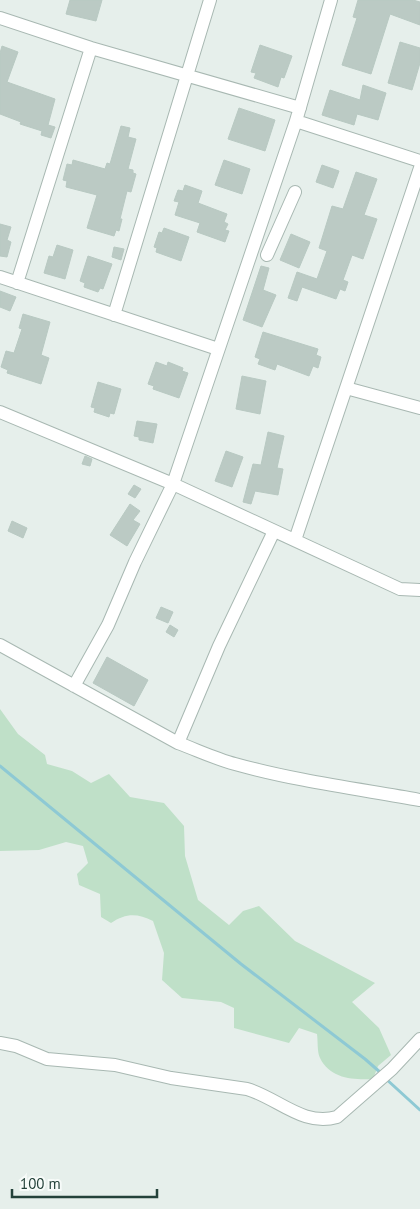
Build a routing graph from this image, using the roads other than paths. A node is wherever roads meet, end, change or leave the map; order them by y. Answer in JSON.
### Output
{"nodes":[{"id":1,"x":210,"y":0,"type":"edge"},
{"id":2,"x":331,"y":0,"type":"edge"},
{"id":3,"x":0,"y":18,"type":"edge"},
{"id":4,"x":92,"y":48,"type":"junction"},
{"id":5,"x":187,"y":75,"type":"junction"},
{"id":6,"x":300,"y":108,"type":"junction"},
{"id":7,"x":296,"y":121,"type":"junction"},
{"id":8,"x":420,"y":161,"type":"edge"},
{"id":9,"x":420,"y":168,"type":"edge"},
{"id":10,"x":295,"y":192,"type":"dead end"},
{"id":11,"x":265,"y":213,"type":"junction"},
{"id":12,"x":282,"y":221,"type":"junction"},
{"id":13,"x":259,"y":230,"type":"junction"},
{"id":14,"x":276,"y":235,"type":"junction"},
{"id":15,"x":267,"y":255,"type":"dead end"},
{"id":16,"x":0,"y":277,"type":"edge"},
{"id":17,"x":17,"y":283,"type":"junction"},
{"id":18,"x":114,"y":315,"type":"junction"},
{"id":19,"x":218,"y":349,"type":"junction"},
{"id":20,"x":346,"y":388,"type":"junction"},
{"id":21,"x":420,"y":408,"type":"edge"},
{"id":22,"x":2,"y":418,"type":"edge"},
{"id":23,"x":173,"y":484,"type":"junction"},
{"id":24,"x":274,"y":531,"type":"junction"},
{"id":25,"x":295,"y":540,"type":"junction"},
{"id":26,"x":420,"y":590,"type":"edge"},
{"id":27,"x":0,"y":645,"type":"edge"},
{"id":28,"x":74,"y":686,"type":"junction"},
{"id":29,"x":178,"y":743,"type":"junction"},
{"id":30,"x":419,"y":797,"type":"edge"},
{"id":31,"x":420,"y":1038,"type":"edge"},
{"id":32,"x":0,"y":1043,"type":"edge"}],
"edges":[{"from":1,"to":5,"type":"street"},
{"from":2,"to":6,"type":"street"},
{"from":3,"to":4,"type":"street"},
{"from":4,"to":5,"type":"street"},
{"from":4,"to":17,"type":"street"},
{"from":5,"to":6,"type":"street"},
{"from":5,"to":18,"type":"street"},
{"from":6,"to":7,"type":"street"},
{"from":7,"to":8,"type":"street"},
{"from":7,"to":11,"type":"street"},
{"from":9,"to":20,"type":"street"},
{"from":10,"to":12,"type":"street"},
{"from":11,"to":12,"type":"street"},
{"from":11,"to":13,"type":"street"},
{"from":12,"to":14,"type":"street"},
{"from":13,"to":14,"type":"street"},
{"from":13,"to":19,"type":"street"},
{"from":14,"to":15,"type":"street"},
{"from":16,"to":17,"type":"street"},
{"from":17,"to":18,"type":"street"},
{"from":18,"to":19,"type":"street"},
{"from":19,"to":23,"type":"street"},
{"from":20,"to":21,"type":"street"},
{"from":20,"to":25,"type":"street"},
{"from":22,"to":23,"type":"street"},
{"from":23,"to":24,"type":"street"},
{"from":23,"to":28,"type":"street"},
{"from":24,"to":25,"type":"street"},
{"from":24,"to":29,"type":"street"},
{"from":25,"to":26,"type":"street"},
{"from":27,"to":28,"type":"street"},
{"from":28,"to":29,"type":"street"},
{"from":29,"to":30,"type":"street"},
{"from":31,"to":32,"type":"street"}]}
